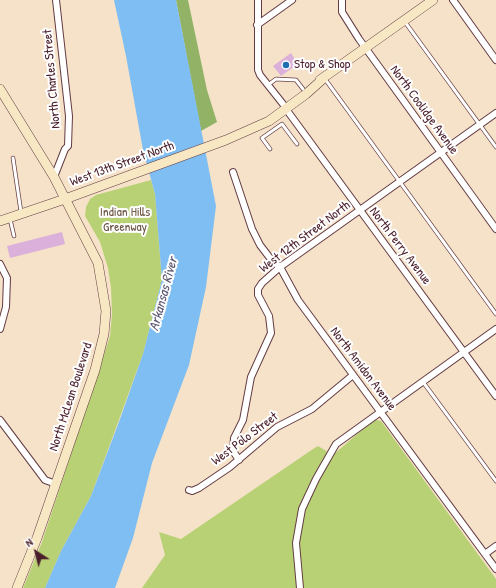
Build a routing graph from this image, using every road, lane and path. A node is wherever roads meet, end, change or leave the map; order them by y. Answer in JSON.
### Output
{"nodes":[{"id":1,"x":56,"y":0,"type":"edge"},
{"id":2,"x":258,"y":0,"type":"edge"},
{"id":3,"x":292,"y":0,"type":"edge"},
{"id":4,"x":342,"y":0,"type":"edge"},
{"id":5,"x":433,"y":0,"type":"edge"},
{"id":6,"x":454,"y":0,"type":"edge"},
{"id":7,"x":404,"y":20,"type":"junction"},
{"id":8,"x":257,"y":25,"type":"junction"},
{"id":9,"x":366,"y":48,"type":"junction"},
{"id":10,"x":496,"y":60,"type":"edge"},
{"id":11,"x":324,"y":78,"type":"junction"},
{"id":12,"x":268,"y":85,"type":"junction"},
{"id":13,"x":0,"y":89,"type":"edge"},
{"id":14,"x":303,"y":90,"type":"junction"},
{"id":15,"x":284,"y":106,"type":"junction"},
{"id":16,"x":496,"y":113,"type":"edge"},
{"id":17,"x":480,"y":124,"type":"junction"},
{"id":18,"x":297,"y":144,"type":"dead end"},
{"id":19,"x":496,"y":147,"type":"edge"},
{"id":20,"x":270,"y":149,"type":"dead end"},
{"id":21,"x":441,"y":153,"type":"junction"},
{"id":22,"x":13,"y":158,"type":"dead end"},
{"id":23,"x":233,"y":172,"type":"dead end"},
{"id":24,"x":54,"y":177,"type":"junction"},
{"id":25,"x":400,"y":183,"type":"junction"},
{"id":26,"x":65,"y":199,"type":"junction"},
{"id":27,"x":359,"y":210,"type":"junction"},
{"id":28,"x":21,"y":214,"type":"junction"},
{"id":29,"x":10,"y":217,"type":"junction"},
{"id":30,"x":0,"y":220,"type":"edge"},
{"id":31,"x":496,"y":229,"type":"edge"},
{"id":32,"x":14,"y":236,"type":"dead end"},
{"id":33,"x":0,"y":264,"type":"edge"},
{"id":34,"x":280,"y":267,"type":"junction"},
{"id":35,"x":496,"y":314,"type":"edge"},
{"id":36,"x":0,"y":329,"type":"edge"},
{"id":37,"x":496,"y":329,"type":"edge"},
{"id":38,"x":464,"y":352,"type":"junction"},
{"id":39,"x":353,"y":375,"type":"junction"},
{"id":40,"x":423,"y":382,"type":"junction"},
{"id":41,"x":496,"y":396,"type":"edge"},
{"id":42,"x":380,"y":411,"type":"junction"},
{"id":43,"x":0,"y":420,"type":"edge"},
{"id":44,"x":239,"y":460,"type":"junction"},
{"id":45,"x":496,"y":481,"type":"edge"},
{"id":46,"x":56,"y":484,"type":"junction"},
{"id":47,"x":189,"y":490,"type":"dead end"},
{"id":48,"x":496,"y":546,"type":"edge"},
{"id":49,"x":485,"y":554,"type":"junction"},
{"id":50,"x":496,"y":569,"type":"edge"},
{"id":51,"x":17,"y":588,"type":"edge"},
{"id":52,"x":300,"y":588,"type":"edge"}],
"edges":[{"from":1,"to":24,"type":"street","name":"North Charles Street"},
{"from":2,"to":8,"type":"street","name":"North Perry Avenue"},
{"from":3,"to":8,"type":"street"},
{"from":4,"to":9,"type":"street","name":"North Coolidge Avenue"},
{"from":5,"to":7,"type":"street","name":"West 13th Street North"},
{"from":6,"to":10,"type":"street"},
{"from":7,"to":9,"type":"street","name":"West 13th Street North"},
{"from":7,"to":17,"type":"lane"},
{"from":8,"to":12,"type":"street","name":"North Perry Avenue"},
{"from":9,"to":11,"type":"street","name":"West 13th Street North"},
{"from":9,"to":21,"type":"street","name":"North Coolidge Avenue"},
{"from":11,"to":14,"type":"street","name":"West 13th Street North"},
{"from":11,"to":15,"type":"street","name":"West 13th Street North"},
{"from":11,"to":25,"type":"lane"},
{"from":12,"to":14,"type":"lane"},
{"from":12,"to":15,"type":"street","name":"North Perry Avenue"},
{"from":13,"to":24,"type":"street","name":"North McLean Boulevard"},
{"from":14,"to":15,"type":"street","name":"West 13th Street North"},
{"from":15,"to":26,"type":"street","name":"West 13th Street North"},
{"from":15,"to":27,"type":"street","name":"North Perry Avenue"},
{"from":16,"to":17,"type":"street","name":"West 12th Street North"},
{"from":17,"to":19,"type":"lane"},
{"from":17,"to":21,"type":"street","name":"West 12th Street North"},
{"from":18,"to":20,"type":"lane"},
{"from":21,"to":25,"type":"street","name":"West 12th Street North"},
{"from":21,"to":31,"type":"street","name":"North Coolidge Avenue"},
{"from":22,"to":28,"type":"lane"},
{"from":23,"to":34,"type":"street","name":"North Amidon Avenue"},
{"from":24,"to":26,"type":"street","name":"North McLean Boulevard"},
{"from":25,"to":27,"type":"street","name":"West 12th Street North"},
{"from":25,"to":35,"type":"lane"},
{"from":26,"to":28,"type":"street","name":"West 13th Street North"},
{"from":26,"to":46,"type":"street","name":"North McLean Boulevard"},
{"from":27,"to":34,"type":"street","name":"West 12th Street North"},
{"from":27,"to":38,"type":"street","name":"North Perry Avenue"},
{"from":28,"to":29,"type":"street","name":"West 13th Street North"},
{"from":29,"to":30,"type":"street","name":"West 13th Street North"},
{"from":29,"to":32,"type":"lane"},
{"from":33,"to":36,"type":"street"},
{"from":34,"to":39,"type":"street","name":"North Amidon Avenue"},
{"from":34,"to":44,"type":"street","name":"West 12th Street North"},
{"from":37,"to":38,"type":"street"},
{"from":38,"to":40,"type":"street"},
{"from":38,"to":41,"type":"street","name":"North Perry Avenue"},
{"from":39,"to":42,"type":"street","name":"North Amidon Avenue"},
{"from":39,"to":44,"type":"street","name":"West Polo Street"},
{"from":40,"to":42,"type":"street"},
{"from":40,"to":45,"type":"lane"},
{"from":42,"to":49,"type":"street","name":"North Amidon Avenue"},
{"from":42,"to":52,"type":"street"},
{"from":43,"to":46,"type":"street"},
{"from":44,"to":47,"type":"street","name":"West Polo Street"},
{"from":46,"to":51,"type":"street","name":"North McLean Boulevard"},
{"from":48,"to":49,"type":"street"},
{"from":49,"to":50,"type":"street","name":"North Amidon Avenue"}]}
